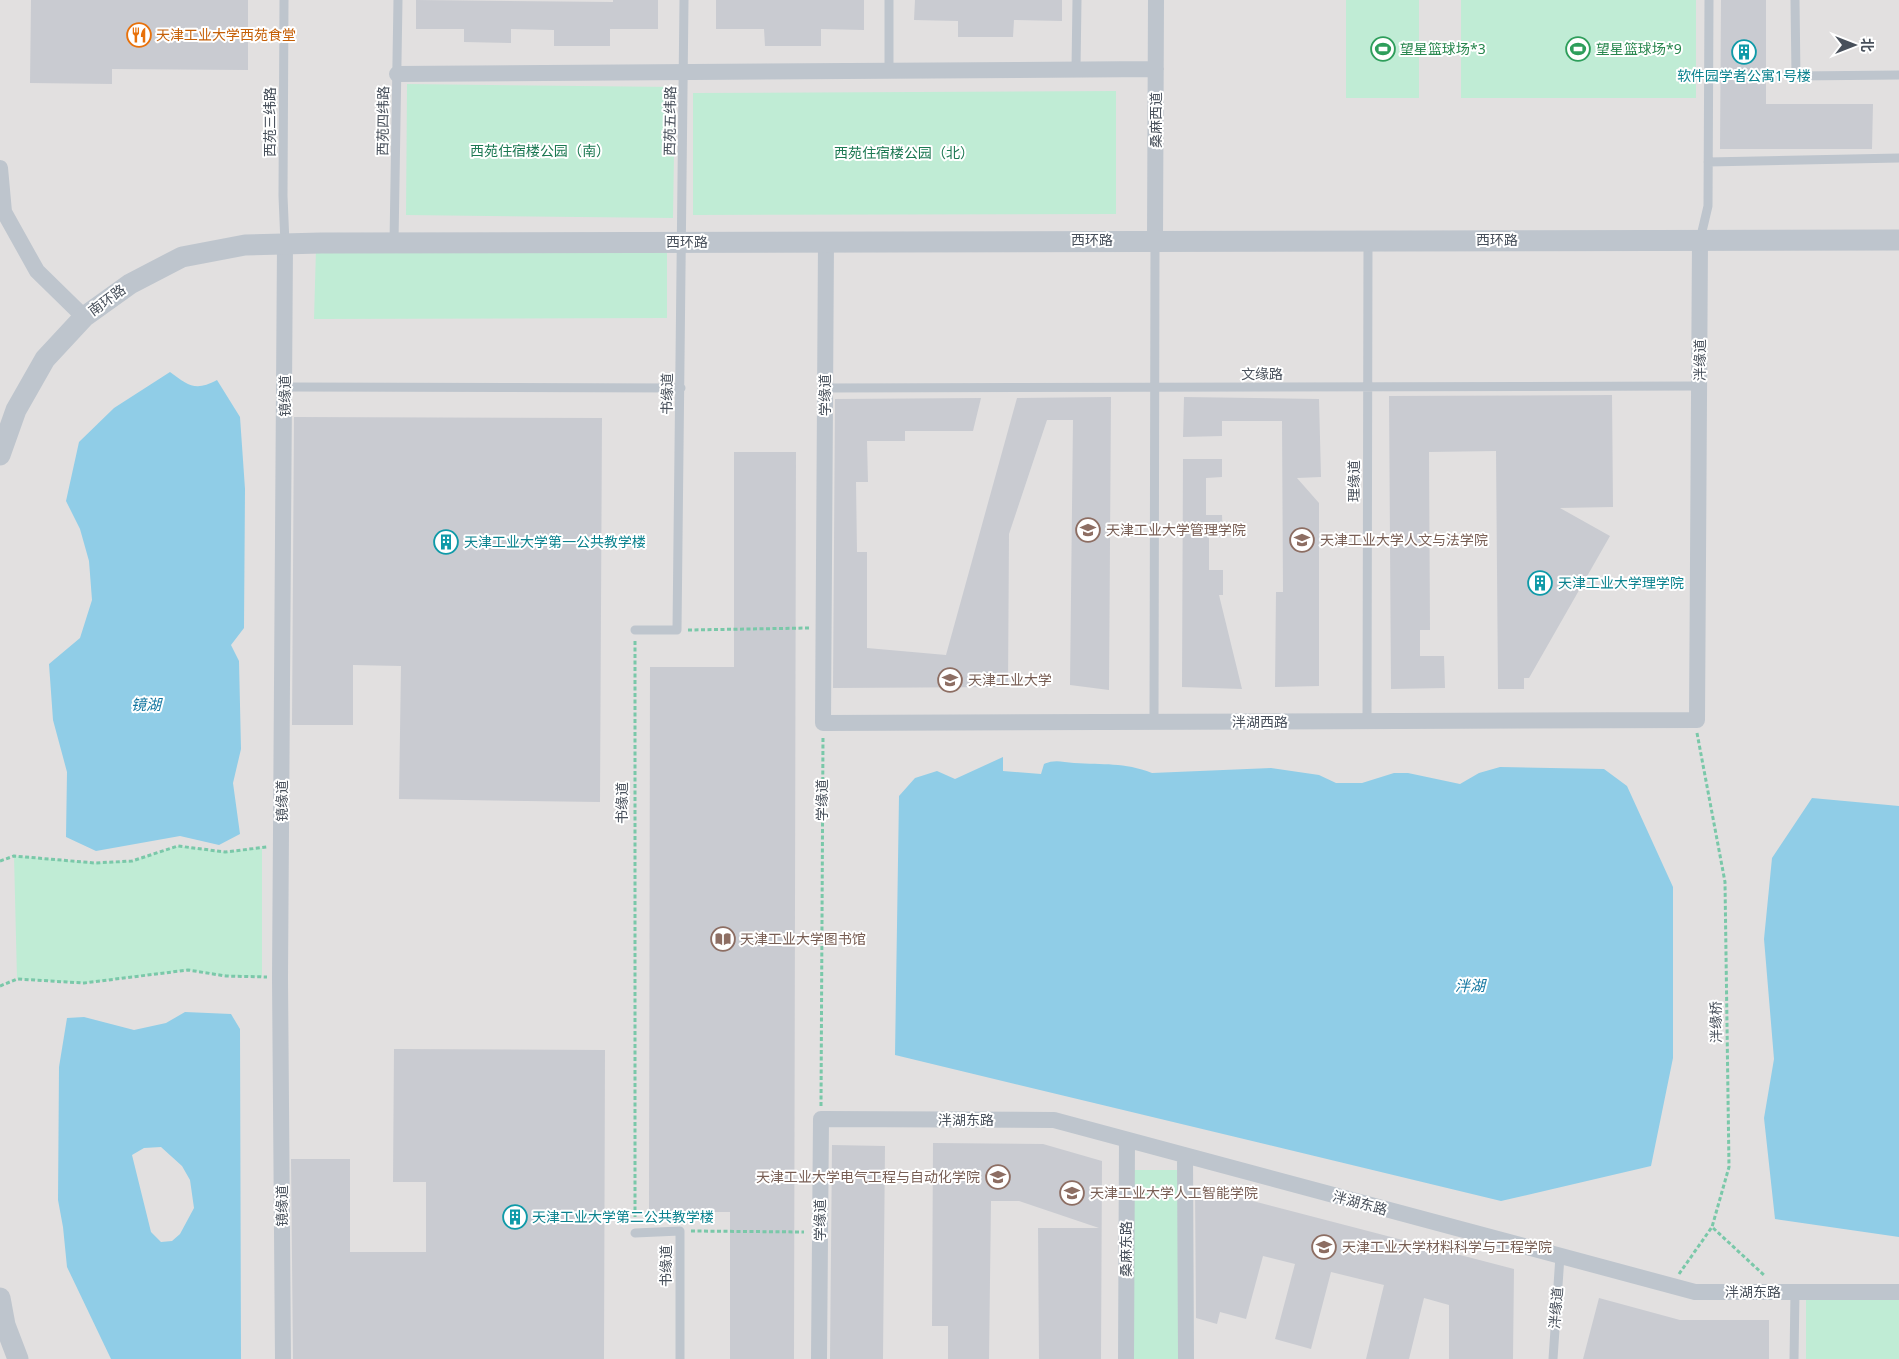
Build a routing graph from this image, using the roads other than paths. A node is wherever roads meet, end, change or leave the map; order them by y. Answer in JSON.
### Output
{"nodes":[{"id":1,"x":284,"y":0,"type":"edge"},
{"id":2,"x":398,"y":0,"type":"edge"},
{"id":3,"x":684,"y":0,"type":"edge"},
{"id":4,"x":889,"y":0,"type":"edge"},
{"id":5,"x":1077,"y":0,"type":"edge"},
{"id":6,"x":1156,"y":0,"type":"edge"},
{"id":7,"x":1709,"y":0,"type":"edge"},
{"id":8,"x":1795,"y":0,"type":"edge"},
{"id":9,"x":1076,"y":69,"type":"junction"},
{"id":10,"x":1156,"y":69,"type":"junction"},
{"id":11,"x":889,"y":70,"type":"junction"},
{"id":12,"x":684,"y":72,"type":"junction"},
{"id":13,"x":397,"y":74,"type":"junction"},
{"id":14,"x":1899,"y":75,"type":"edge"},
{"id":15,"x":1899,"y":158,"type":"edge"},
{"id":16,"x":1708,"y":162,"type":"junction"},
{"id":17,"x":0,"y":168,"type":"edge"},
{"id":18,"x":1155,"y":240,"type":"junction"},
{"id":19,"x":1368,"y":240,"type":"junction"},
{"id":20,"x":1700,"y":240,"type":"junction"},
{"id":21,"x":1899,"y":240,"type":"edge"},
{"id":22,"x":826,"y":241,"type":"junction"},
{"id":23,"x":394,"y":242,"type":"junction"},
{"id":24,"x":682,"y":242,"type":"junction"},
{"id":25,"x":285,"y":244,"type":"junction"},
{"id":26,"x":84,"y":316,"type":"junction"},
{"id":27,"x":1699,"y":386,"type":"junction"},
{"id":28,"x":285,"y":387,"type":"junction"},
{"id":29,"x":681,"y":388,"type":"junction"},
{"id":30,"x":825,"y":388,"type":"junction"},
{"id":31,"x":1155,"y":388,"type":"junction"},
{"id":32,"x":1368,"y":388,"type":"junction"},
{"id":33,"x":0,"y":455,"type":"edge"},
{"id":34,"x":635,"y":630,"type":"road end"},
{"id":35,"x":1697,"y":720,"type":"joint"},
{"id":36,"x":1367,"y":722,"type":"junction"},
{"id":37,"x":823,"y":723,"type":"joint"},
{"id":38,"x":1154,"y":723,"type":"junction"},
{"id":39,"x":820,"y":1119,"type":"joint"},
{"id":40,"x":1127,"y":1140,"type":"junction"},
{"id":41,"x":1185,"y":1156,"type":"junction"},
{"id":42,"x":635,"y":1233,"type":"road end"},
{"id":43,"x":1560,"y":1256,"type":"junction"},
{"id":44,"x":1788,"y":1292,"type":"junction"},
{"id":45,"x":1899,"y":1292,"type":"edge"},
{"id":46,"x":0,"y":1298,"type":"edge"},
{"id":47,"x":18,"y":1359,"type":"edge"},
{"id":48,"x":283,"y":1359,"type":"edge"},
{"id":49,"x":680,"y":1359,"type":"edge"},
{"id":50,"x":819,"y":1359,"type":"edge"},
{"id":51,"x":1126,"y":1359,"type":"edge"},
{"id":52,"x":1186,"y":1359,"type":"edge"},
{"id":53,"x":1553,"y":1359,"type":"edge"},
{"id":54,"x":1794,"y":1359,"type":"edge"}],
"edges":[{"from":1,"to":25,"type":"lane","name":"西苑三纬路"},
{"from":2,"to":13,"type":"lane","name":"西苑四纬路"},
{"from":3,"to":12,"type":"lane","name":"西苑五纬路"},
{"from":4,"to":11,"type":"lane"},
{"from":5,"to":9,"type":"lane"},
{"from":6,"to":10,"type":"street","name":"桑麻西道"},
{"from":7,"to":16,"type":"lane","name":"泮缘道"},
{"from":8,"to":14,"type":"lane"},
{"from":9,"to":10,"type":"street"},
{"from":9,"to":11,"type":"street"},
{"from":10,"to":18,"type":"street","name":"桑麻西道"},
{"from":11,"to":12,"type":"street"},
{"from":12,"to":13,"type":"street"},
{"from":12,"to":24,"type":"lane","name":"西苑五纬路"},
{"from":13,"to":23,"type":"lane","name":"西苑四纬路"},
{"from":15,"to":16,"type":"lane"},
{"from":16,"to":20,"type":"lane","name":"泮缘道"},
{"from":17,"to":26,"type":"street"},
{"from":18,"to":19,"type":"street","name":"西环路"},
{"from":18,"to":22,"type":"street","name":"西环路"},
{"from":18,"to":31,"type":"lane"},
{"from":19,"to":20,"type":"street","name":"西环路"},
{"from":19,"to":32,"type":"lane","name":"理缘道"},
{"from":20,"to":21,"type":"street","name":"西环路"},
{"from":20,"to":27,"type":"street","name":"泮缘道"},
{"from":22,"to":24,"type":"street","name":"西环路"},
{"from":22,"to":30,"type":"street","name":"学缘道"},
{"from":23,"to":24,"type":"street","name":"西环路"},
{"from":23,"to":25,"type":"street","name":"西环路"},
{"from":24,"to":29,"type":"lane","name":"书缘道"},
{"from":25,"to":26,"type":"street","name":"南环路"},
{"from":25,"to":28,"type":"street","name":"镜缘道"},
{"from":26,"to":33,"type":"street","name":"南环路"},
{"from":27,"to":32,"type":"lane","name":"文缘路"},
{"from":27,"to":35,"type":"street","name":"泮缘道"},
{"from":28,"to":29,"type":"lane"},
{"from":28,"to":48,"type":"street","name":"镜缘道"},
{"from":29,"to":34,"type":"lane","name":"书缘道"},
{"from":30,"to":31,"type":"lane","name":"文缘路"},
{"from":30,"to":37,"type":"street","name":"学缘道"},
{"from":31,"to":32,"type":"lane","name":"文缘路"},
{"from":31,"to":38,"type":"lane"},
{"from":32,"to":36,"type":"lane","name":"理缘道"},
{"from":35,"to":36,"type":"street","name":"泮湖西路"},
{"from":36,"to":38,"type":"street","name":"泮湖西路"},
{"from":37,"to":38,"type":"street","name":"泮湖西路"},
{"from":39,"to":40,"type":"street","name":"泮湖东路"},
{"from":39,"to":50,"type":"street","name":"学缘道"},
{"from":40,"to":41,"type":"street","name":"泮湖东路"},
{"from":40,"to":51,"type":"street","name":"桑麻东路"},
{"from":41,"to":43,"type":"street","name":"泮湖东路"},
{"from":41,"to":52,"type":"street"},
{"from":42,"to":49,"type":"lane","name":"书缘道"},
{"from":43,"to":44,"type":"street","name":"泮湖东路"},
{"from":43,"to":53,"type":"lane","name":"泮缘道"},
{"from":44,"to":45,"type":"street","name":"泮湖东路"},
{"from":44,"to":54,"type":"lane"},
{"from":46,"to":47,"type":"street"}]}
